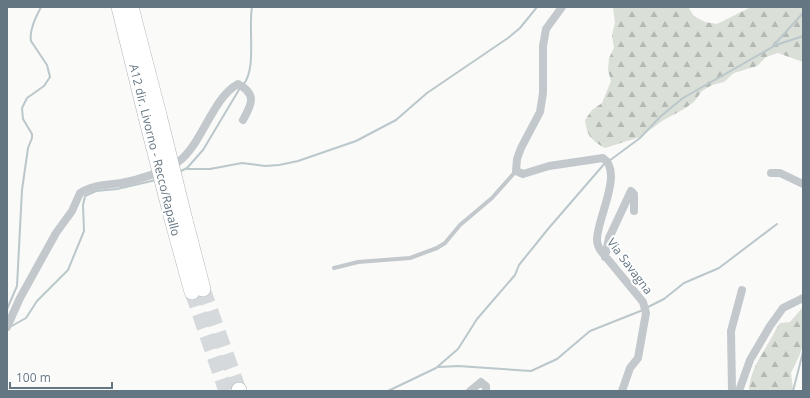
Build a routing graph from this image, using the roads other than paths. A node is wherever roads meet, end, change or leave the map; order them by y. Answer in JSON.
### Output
{"nodes":[{"id":1,"x":119,"y":7,"type":"edge"},
{"id":2,"x":131,"y":7,"type":"edge"},
{"id":3,"x":562,"y":7,"type":"edge"},
{"id":4,"x":152,"y":116,"type":"junction"},
{"id":5,"x":243,"y":120,"type":"dead end"},
{"id":6,"x":516,"y":171,"type":"junction"},
{"id":7,"x":771,"y":173,"type":"dead end"},
{"id":8,"x":803,"y":184,"type":"edge"},
{"id":9,"x":634,"y":211,"type":"dead end"},
{"id":10,"x":605,"y":257,"type":"junction"},
{"id":11,"x":334,"y":268,"type":"dead end"},
{"id":12,"x":198,"y":290,"type":"tunnel mouth"},
{"id":13,"x":742,"y":290,"type":"dead end"},
{"id":14,"x":803,"y":298,"type":"edge"},
{"id":15,"x":7,"y":327,"type":"edge"},
{"id":16,"x":470,"y":391,"type":"edge"},
{"id":17,"x":486,"y":391,"type":"edge"},
{"id":18,"x":622,"y":391,"type":"edge"},
{"id":19,"x":732,"y":391,"type":"edge"},
{"id":20,"x":739,"y":391,"type":"edge"}],
"edges":[{"from":1,"to":4,"type":"highway","name":"A12 dir. Livorno - Recco/Rapallo"},
{"from":2,"to":4,"type":"highway"},
{"from":3,"to":6,"type":"street"},
{"from":4,"to":12,"type":"highway","bridge":true},
{"from":5,"to":15,"type":"street"},
{"from":6,"to":10,"type":"street","name":"Via Savagna"},
{"from":6,"to":11,"type":"lane"},
{"from":7,"to":8,"type":"street"},
{"from":9,"to":10,"type":"street"},
{"from":10,"to":18,"type":"street","name":"Via Savagna"},
{"from":13,"to":19,"type":"street"},
{"from":14,"to":20,"type":"street"},
{"from":16,"to":17,"type":"street"}]}
